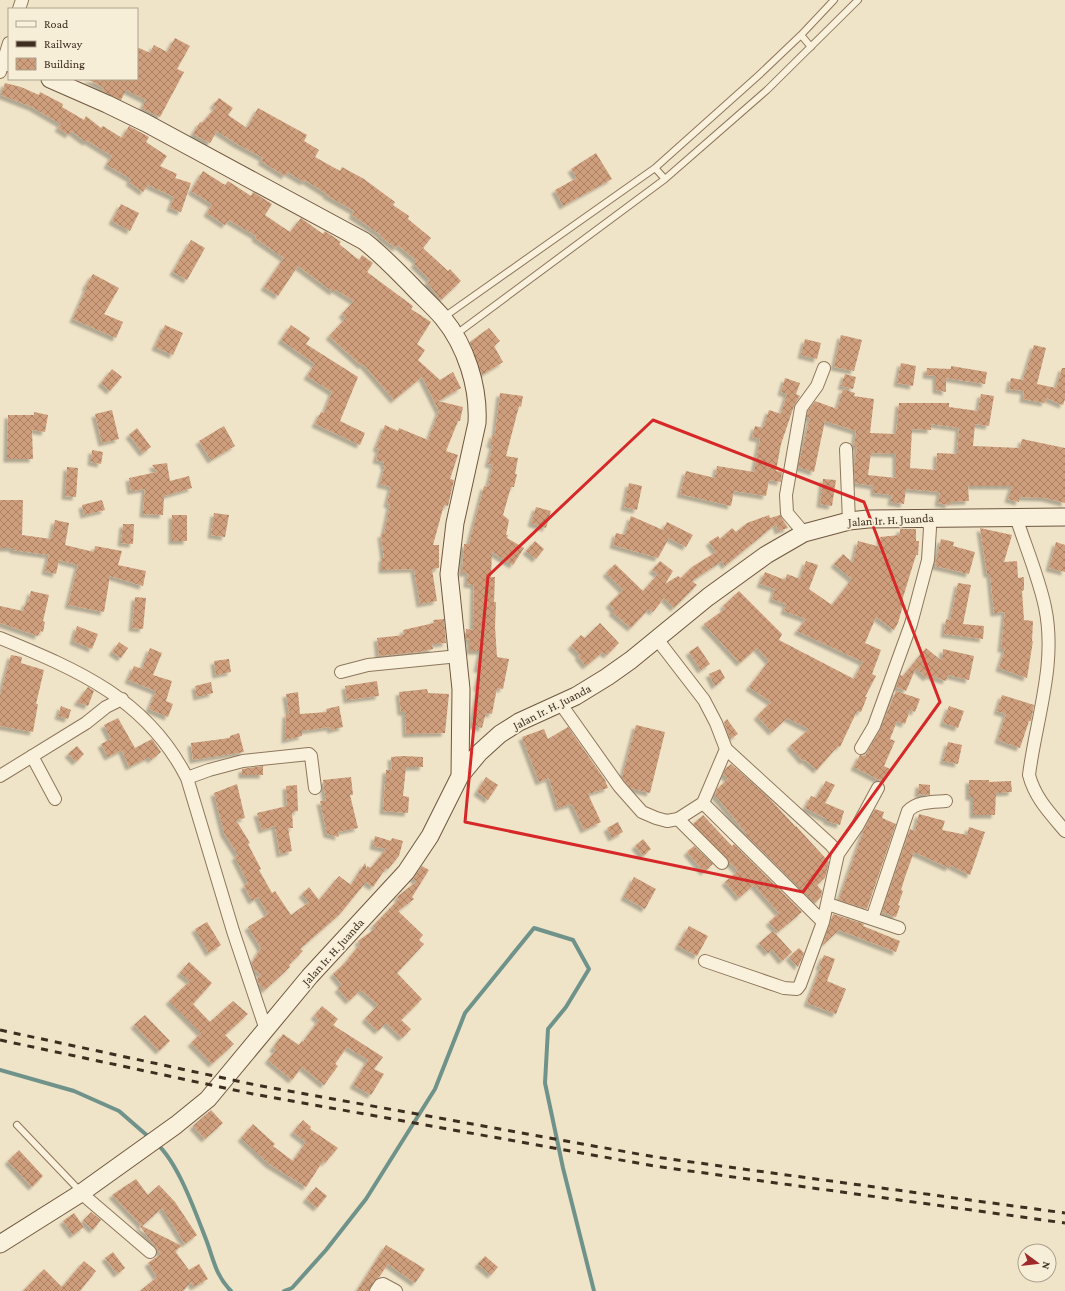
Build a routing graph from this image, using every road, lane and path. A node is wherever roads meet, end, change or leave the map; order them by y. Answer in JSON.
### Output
{"nodes":[{"id":1,"x":834,"y":0,"type":"edge"},
{"id":2,"x":858,"y":0,"type":"edge"},
{"id":3,"x":802,"y":35,"type":"junction"},
{"id":4,"x":8,"y":46,"type":"edge"},
{"id":5,"x":811,"y":47,"type":"junction"},
{"id":6,"x":3,"y":64,"type":"edge"},
{"id":7,"x":52,"y":80,"type":"edge"},
{"id":8,"x":655,"y":168,"type":"junction"},
{"id":9,"x":665,"y":179,"type":"junction"},
{"id":10,"x":443,"y":318,"type":"junction"},
{"id":11,"x":454,"y":335,"type":"junction"},
{"id":12,"x":824,"y":368,"type":"dead end"},
{"id":13,"x":846,"y":449,"type":"dead end"},
{"id":14,"x":1065,"y":516,"type":"edge"},
{"id":15,"x":927,"y":517,"type":"junction"},
{"id":16,"x":1016,"y":517,"type":"junction"},
{"id":17,"x":849,"y":521,"type":"junction"},
{"id":18,"x":804,"y":533,"type":"junction"},
{"id":19,"x":0,"y":638,"type":"edge"},
{"id":20,"x":657,"y":639,"type":"junction"},
{"id":21,"x":459,"y":656,"type":"junction"},
{"id":22,"x":341,"y":672,"type":"dead end"},
{"id":23,"x":122,"y":699,"type":"junction"},
{"id":24,"x":560,"y":704,"type":"junction"},
{"id":25,"x":861,"y":748,"type":"dead end"},
{"id":26,"x":726,"y":749,"type":"junction"},
{"id":27,"x":32,"y":756,"type":"junction"},
{"id":28,"x":0,"y":776,"type":"edge"},
{"id":29,"x":460,"y":776,"type":"junction"},
{"id":30,"x":188,"y":778,"type":"junction"},
{"id":31,"x":315,"y":788,"type":"dead end"},
{"id":32,"x":878,"y":788,"type":"dead end"},
{"id":33,"x":55,"y":799,"type":"dead end"},
{"id":34,"x":946,"y":801,"type":"dead end"},
{"id":35,"x":703,"y":803,"type":"junction"},
{"id":36,"x":678,"y":819,"type":"junction"},
{"id":37,"x":1065,"y":831,"type":"edge"},
{"id":38,"x":838,"y":854,"type":"junction"},
{"id":39,"x":722,"y":863,"type":"dead end"},
{"id":40,"x":828,"y":904,"type":"junction"},
{"id":41,"x":872,"y":919,"type":"junction"},
{"id":42,"x":823,"y":922,"type":"junction"},
{"id":43,"x":899,"y":928,"type":"dead end"},
{"id":44,"x":706,"y":961,"type":"dead end"},
{"id":45,"x":266,"y":1030,"type":"junction"},
{"id":46,"x":17,"y":1125,"type":"dead end"},
{"id":47,"x":82,"y":1192,"type":"junction"},
{"id":48,"x":0,"y":1244,"type":"edge"},
{"id":49,"x":150,"y":1252,"type":"dead end"},
{"id":50,"x":376,"y":1291,"type":"edge"},
{"id":51,"x":396,"y":1291,"type":"edge"}],
"edges":[{"from":1,"to":3,"type":"lane"},
{"from":2,"to":5,"type":"lane"},
{"from":3,"to":5,"type":"lane"},
{"from":3,"to":8,"type":"lane"},
{"from":4,"to":6,"type":"street"},
{"from":5,"to":9,"type":"lane"},
{"from":7,"to":10,"type":"street"},
{"from":8,"to":9,"type":"lane"},
{"from":8,"to":10,"type":"lane"},
{"from":9,"to":11,"type":"lane"},
{"from":10,"to":11,"type":"street"},
{"from":11,"to":21,"type":"street"},
{"from":12,"to":18,"type":"street"},
{"from":13,"to":17,"type":"street"},
{"from":14,"to":16,"type":"street","name":"Jalan Ir. H. Juanda"},
{"from":15,"to":16,"type":"street","name":"Jalan Ir. H. Juanda"},
{"from":15,"to":17,"type":"street","name":"Jalan Ir. H. Juanda"},
{"from":15,"to":25,"type":"street"},
{"from":16,"to":37,"type":"street"},
{"from":17,"to":18,"type":"street","name":"Jalan Ir. H. Juanda"},
{"from":18,"to":20,"type":"street","name":"Jalan Ir. H. Juanda"},
{"from":19,"to":23,"type":"street"},
{"from":20,"to":24,"type":"street","name":"Jalan Ir. H. Juanda"},
{"from":20,"to":26,"type":"street"},
{"from":21,"to":22,"type":"street"},
{"from":21,"to":29,"type":"street"},
{"from":23,"to":27,"type":"street"},
{"from":23,"to":30,"type":"street"},
{"from":24,"to":29,"type":"street","name":"Jalan Ir. H. Juanda"},
{"from":24,"to":36,"type":"street"},
{"from":26,"to":35,"type":"street"},
{"from":26,"to":38,"type":"street"},
{"from":27,"to":28,"type":"street"},
{"from":27,"to":33,"type":"street"},
{"from":29,"to":45,"type":"street","name":"Jalan Ir. H. Juanda"},
{"from":30,"to":31,"type":"street"},
{"from":30,"to":45,"type":"street"},
{"from":32,"to":38,"type":"street"},
{"from":34,"to":41,"type":"street"},
{"from":35,"to":36,"type":"street"},
{"from":35,"to":42,"type":"street"},
{"from":36,"to":39,"type":"street"},
{"from":38,"to":40,"type":"street"},
{"from":40,"to":41,"type":"street"},
{"from":40,"to":42,"type":"street"},
{"from":41,"to":43,"type":"street"},
{"from":42,"to":44,"type":"street"},
{"from":45,"to":47,"type":"street","name":"Jalan Ir. H. Juanda"},
{"from":46,"to":47,"type":"lane"},
{"from":47,"to":48,"type":"street","name":"Jalan Ir. H. Juanda"},
{"from":47,"to":49,"type":"street"},
{"from":50,"to":51,"type":"street"}]}
